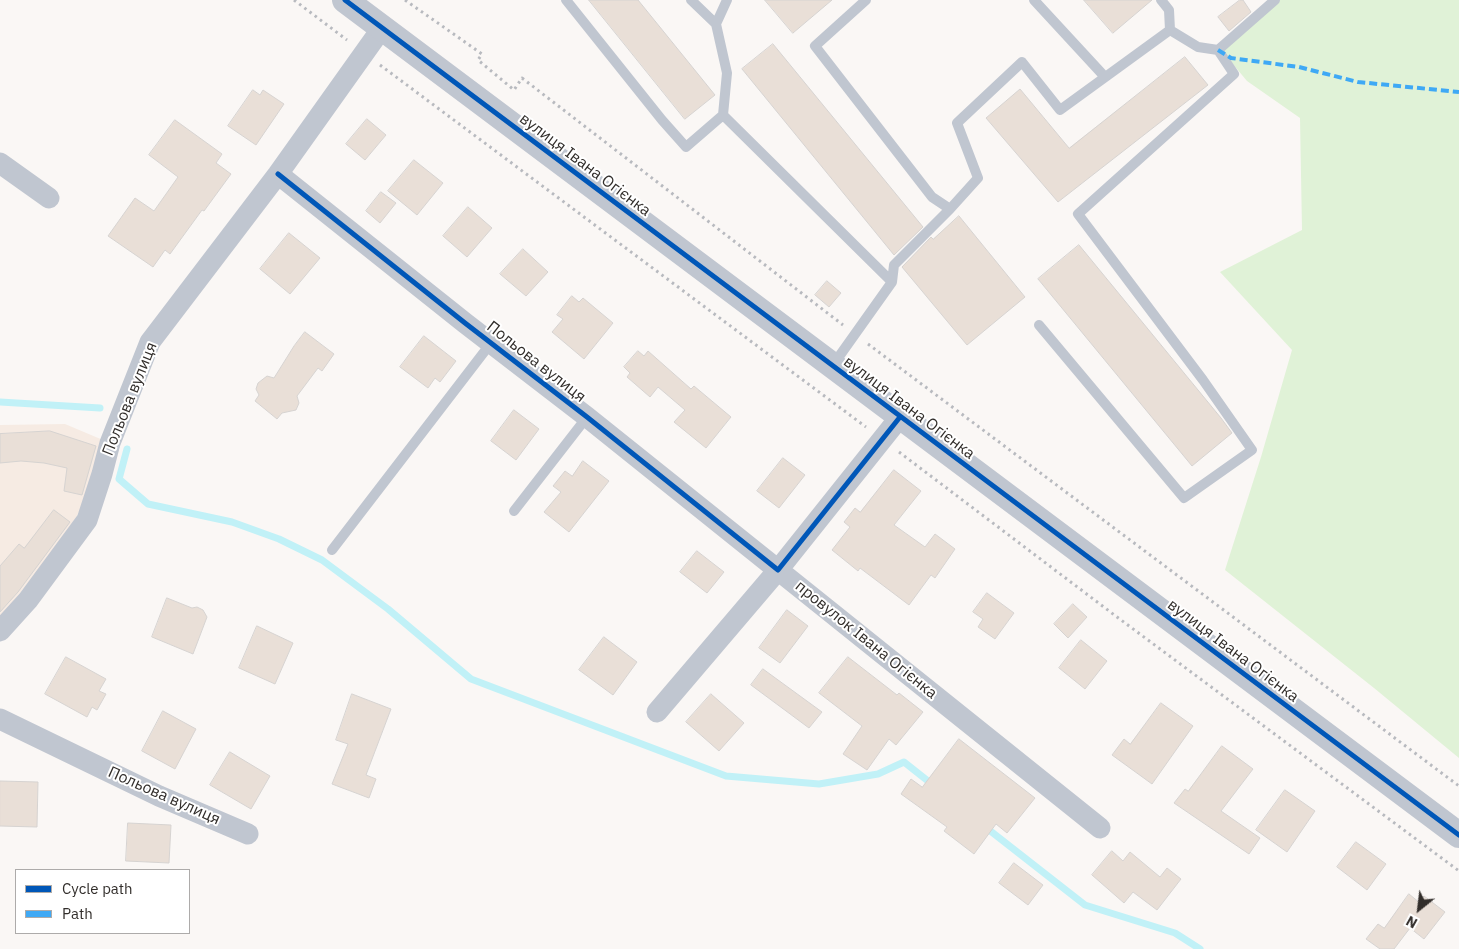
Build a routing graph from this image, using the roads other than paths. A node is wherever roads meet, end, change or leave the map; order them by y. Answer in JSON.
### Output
{"nodes":[{"id":1,"x":345,"y":0,"type":"edge"},
{"id":2,"x":566,"y":0,"type":"edge"},
{"id":3,"x":691,"y":0,"type":"edge"},
{"id":4,"x":727,"y":0,"type":"edge"},
{"id":5,"x":866,"y":0,"type":"edge"},
{"id":6,"x":1034,"y":0,"type":"edge"},
{"id":7,"x":1161,"y":0,"type":"edge"},
{"id":8,"x":1275,"y":0,"type":"edge"},
{"id":9,"x":716,"y":24,"type":"junction"},
{"id":10,"x":382,"y":28,"type":"junction"},
{"id":11,"x":1170,"y":30,"type":"junction"},
{"id":12,"x":1218,"y":50,"type":"junction"},
{"id":13,"x":1105,"y":77,"type":"junction"},
{"id":14,"x":723,"y":115,"type":"junction"},
{"id":15,"x":0,"y":163,"type":"edge"},
{"id":16,"x":278,"y":174,"type":"junction"},
{"id":17,"x":48,"y":198,"type":"dead end"},
{"id":18,"x":950,"y":209,"type":"junction"},
{"id":19,"x":892,"y":282,"type":"junction"},
{"id":20,"x":1039,"y":325,"type":"dead end"},
{"id":21,"x":491,"y":343,"type":"junction"},
{"id":22,"x":832,"y":366,"type":"junction"},
{"id":23,"x":587,"y":417,"type":"junction"},
{"id":24,"x":900,"y":417,"type":"junction"},
{"id":25,"x":514,"y":511,"type":"dead end"},
{"id":26,"x":332,"y":550,"type":"dead end"},
{"id":27,"x":778,"y":570,"type":"junction"},
{"id":28,"x":0,"y":631,"type":"edge"},
{"id":29,"x":657,"y":712,"type":"dead end"},
{"id":30,"x":0,"y":719,"type":"edge"},
{"id":31,"x":1100,"y":828,"type":"dead end"},
{"id":32,"x":248,"y":834,"type":"dead end"},
{"id":33,"x":1459,"y":835,"type":"edge"}],
"edges":[{"from":1,"to":10,"type":"street","name":"вулиця Івана Огієнка"},
{"from":2,"to":14,"type":"lane"},
{"from":3,"to":9,"type":"lane"},
{"from":4,"to":9,"type":"lane"},
{"from":5,"to":18,"type":"lane"},
{"from":6,"to":13,"type":"lane"},
{"from":7,"to":11,"type":"lane"},
{"from":8,"to":12,"type":"lane"},
{"from":9,"to":14,"type":"lane"},
{"from":10,"to":16,"type":"street","name":"Польова вулиця"},
{"from":10,"to":22,"type":"street","name":"вулиця Івана Огієнка"},
{"from":11,"to":12,"type":"lane"},
{"from":11,"to":13,"type":"lane"},
{"from":12,"to":20,"type":"lane"},
{"from":13,"to":18,"type":"lane"},
{"from":14,"to":19,"type":"lane"},
{"from":15,"to":17,"type":"street"},
{"from":16,"to":21,"type":"street","name":"Польова вулиця"},
{"from":16,"to":28,"type":"street","name":"Польова вулиця"},
{"from":18,"to":19,"type":"lane"},
{"from":19,"to":22,"type":"lane"},
{"from":21,"to":23,"type":"street","name":"Польова вулиця"},
{"from":21,"to":26,"type":"lane"},
{"from":22,"to":24,"type":"street","name":"вулиця Івана Огієнка"},
{"from":23,"to":25,"type":"lane"},
{"from":23,"to":27,"type":"street","name":"Польова вулиця"},
{"from":24,"to":27,"type":"street"},
{"from":24,"to":33,"type":"street","name":"вулиця Івана Огієнка"},
{"from":27,"to":29,"type":"street"},
{"from":27,"to":31,"type":"street","name":"провулок Івана Огієнка"},
{"from":30,"to":32,"type":"street","name":"Польова вулиця"}]}
